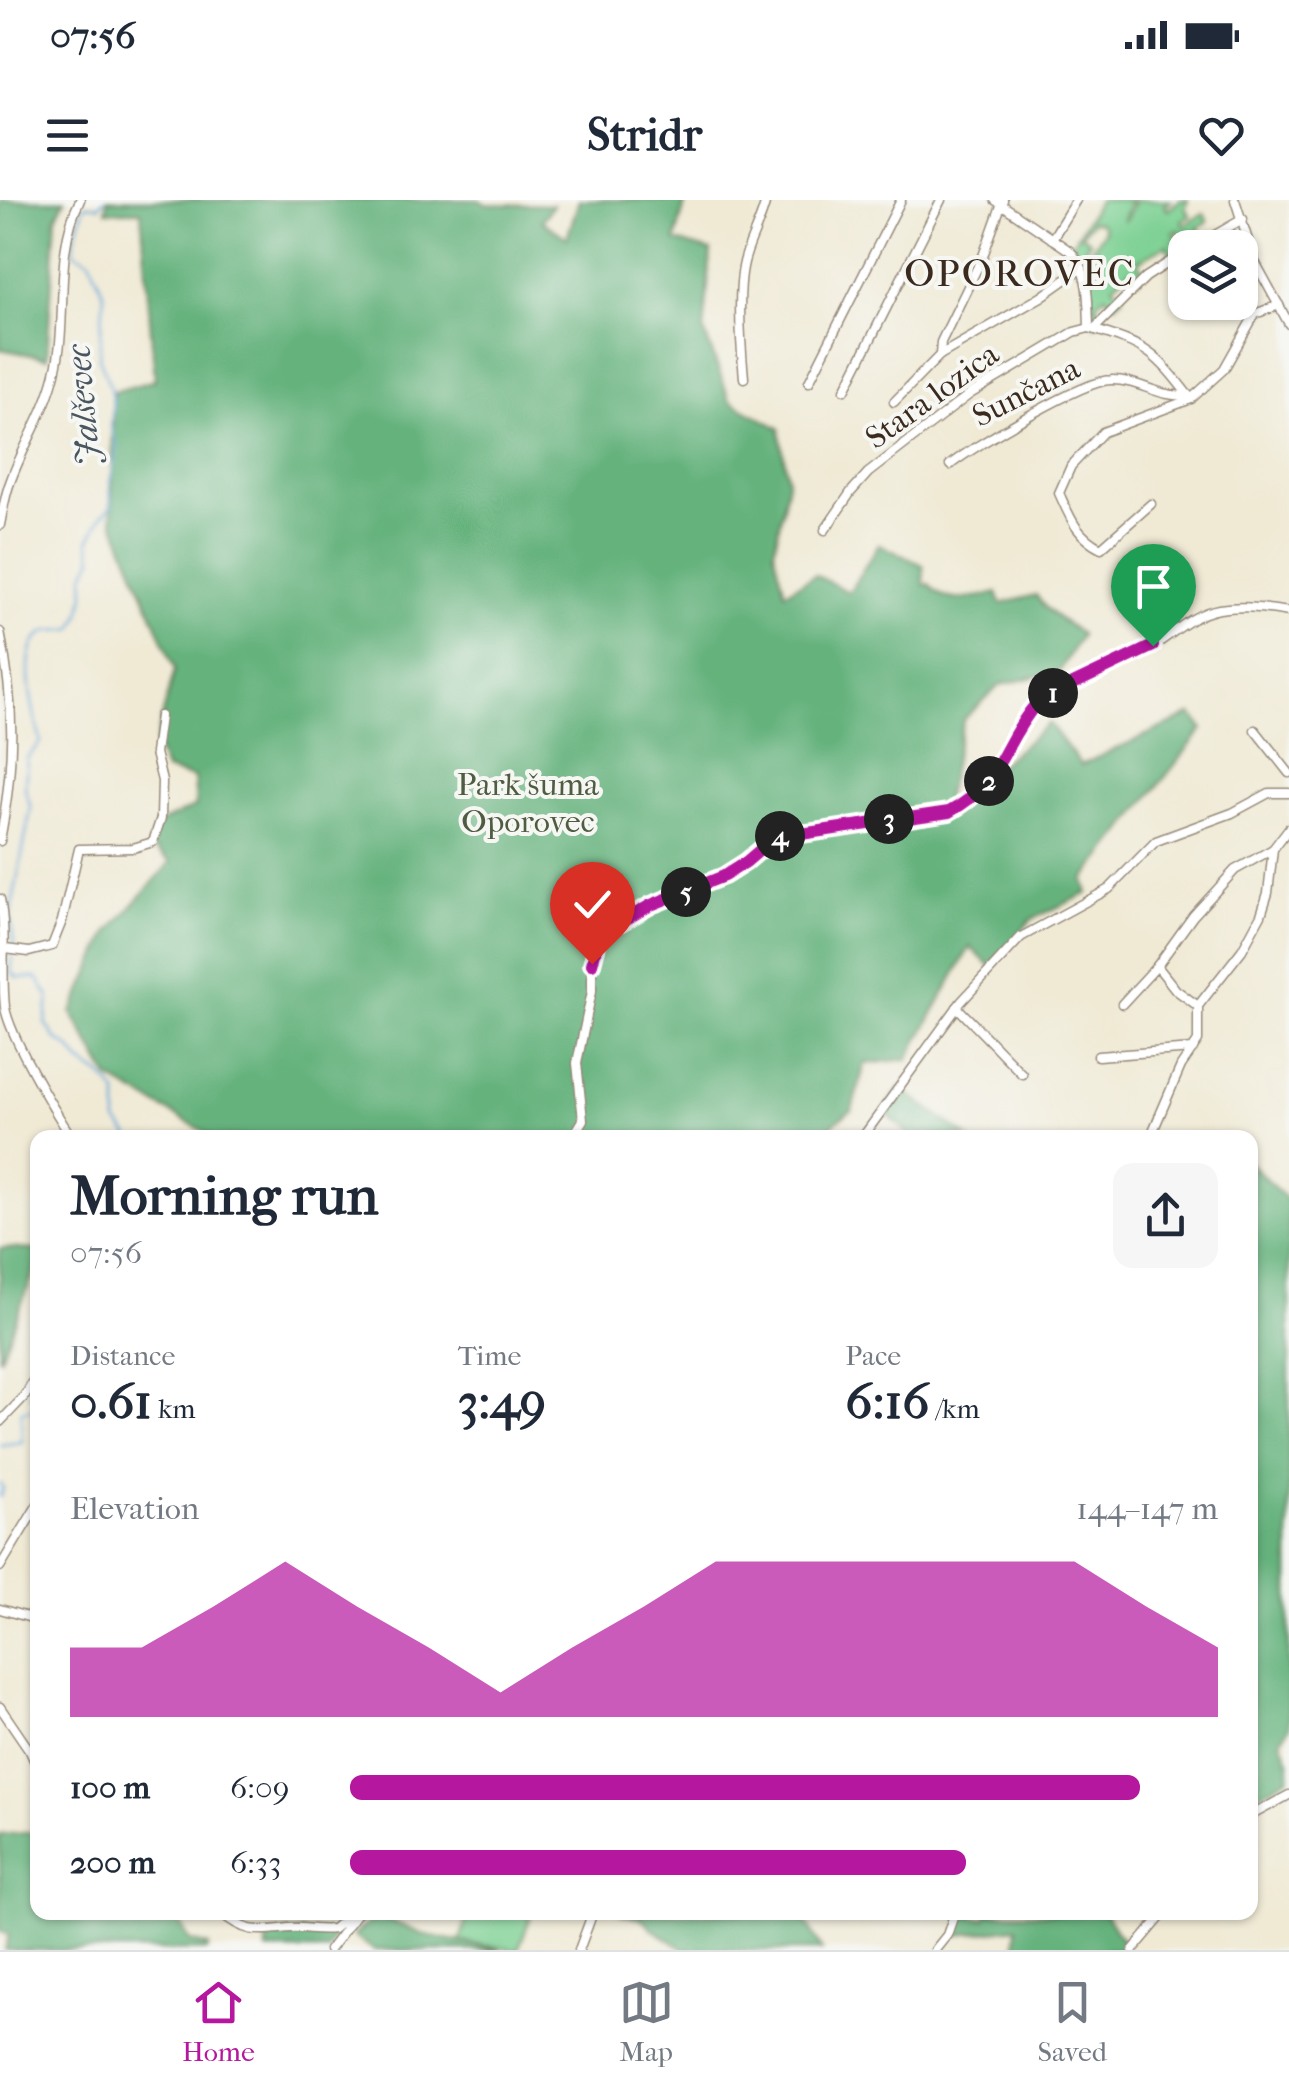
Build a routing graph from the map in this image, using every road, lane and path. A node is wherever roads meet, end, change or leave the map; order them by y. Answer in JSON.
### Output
{"nodes":[{"id":1,"x":80,"y":200,"type":"edge"},
{"id":2,"x":766,"y":200,"type":"edge"},
{"id":3,"x":901,"y":200,"type":"edge"},
{"id":4,"x":941,"y":200,"type":"edge"},
{"id":5,"x":1076,"y":200,"type":"edge"},
{"id":6,"x":1234,"y":200,"type":"edge"},
{"id":7,"x":1000,"y":202,"type":"edge"},
{"id":8,"x":1243,"y":219,"type":"junction"},
{"id":9,"x":1224,"y":230,"type":"edge"},
{"id":10,"x":1052,"y":239,"type":"junction"},
{"id":11,"x":1168,"y":263,"type":"edge"},
{"id":12,"x":1082,"y":268,"type":"junction"},
{"id":13,"x":1279,"y":304,"type":"junction"},
{"id":14,"x":1289,"y":324,"type":"edge"},
{"id":15,"x":1092,"y":328,"type":"junction"},
{"id":16,"x":940,"y":355,"type":"junction"},
{"id":17,"x":744,"y":378,"type":"dead end"},
{"id":18,"x":809,"y":382,"type":"dead end"},
{"id":19,"x":845,"y":390,"type":"dead end"},
{"id":20,"x":1190,"y":397,"type":"junction"},
{"id":21,"x":894,"y":402,"type":"dead end"},
{"id":22,"x":950,"y":465,"type":"dead end"},
{"id":23,"x":1151,"y":504,"type":"dead end"},
{"id":24,"x":0,"y":524,"type":"edge"},
{"id":25,"x":824,"y":530,"type":"dead end"},
{"id":26,"x":1289,"y":612,"type":"edge"},
{"id":27,"x":0,"y":632,"type":"edge"},
{"id":28,"x":160,"y":716,"type":"dead end"},
{"id":29,"x":1255,"y":730,"type":"dead end"},
{"id":30,"x":1289,"y":773,"type":"edge"},
{"id":31,"x":1289,"y":793,"type":"edge"},
{"id":32,"x":1289,"y":828,"type":"edge"},
{"id":33,"x":0,"y":841,"type":"edge"},
{"id":34,"x":1273,"y":849,"type":"junction"},
{"id":35,"x":0,"y":899,"type":"edge"},
{"id":36,"x":5,"y":949,"type":"junction"},
{"id":37,"x":1157,"y":966,"type":"junction"},
{"id":38,"x":1122,"y":1004,"type":"dead end"},
{"id":39,"x":1198,"y":1006,"type":"junction"},
{"id":40,"x":957,"y":1007,"type":"junction"},
{"id":41,"x":5,"y":1023,"type":"edge"},
{"id":42,"x":1193,"y":1049,"type":"junction"},
{"id":43,"x":1098,"y":1056,"type":"dead end"},
{"id":44,"x":1022,"y":1074,"type":"dead end"},
{"id":45,"x":67,"y":1130,"type":"edge"},
{"id":46,"x":576,"y":1130,"type":"edge"},
{"id":47,"x":868,"y":1130,"type":"edge"},
{"id":48,"x":1153,"y":1130,"type":"edge"},
{"id":49,"x":30,"y":1388,"type":"edge"},
{"id":50,"x":0,"y":1422,"type":"edge"},
{"id":51,"x":30,"y":1517,"type":"edge"},
{"id":52,"x":0,"y":1568,"type":"edge"},
{"id":53,"x":0,"y":1610,"type":"edge"},
{"id":54,"x":30,"y":1618,"type":"edge"},
{"id":55,"x":0,"y":1707,"type":"edge"},
{"id":56,"x":30,"y":1750,"type":"edge"},
{"id":57,"x":1289,"y":1795,"type":"edge"},
{"id":58,"x":1258,"y":1812,"type":"edge"},
{"id":59,"x":229,"y":1920,"type":"edge"},
{"id":60,"x":345,"y":1920,"type":"edge"},
{"id":61,"x":350,"y":1920,"type":"edge"},
{"id":62,"x":590,"y":1920,"type":"edge"},
{"id":63,"x":952,"y":1920,"type":"edge"},
{"id":64,"x":1158,"y":1920,"type":"edge"},
{"id":65,"x":329,"y":1950,"type":"edge"},
{"id":66,"x":580,"y":1950,"type":"edge"},
{"id":67,"x":935,"y":1950,"type":"edge"},
{"id":68,"x":1134,"y":1950,"type":"edge"}],
"edges":[{"from":1,"to":24,"type":"street"},
{"from":2,"to":17,"type":"street"},
{"from":3,"to":18,"type":"street"},
{"from":4,"to":19,"type":"street"},
{"from":5,"to":10,"type":"street"},
{"from":6,"to":8,"type":"street"},
{"from":7,"to":10,"type":"street"},
{"from":7,"to":16,"type":"street"},
{"from":8,"to":9,"type":"street"},
{"from":8,"to":13,"type":"street"},
{"from":10,"to":12,"type":"street"},
{"from":11,"to":15,"type":"street","name":"Stara lozica"},
{"from":12,"to":15,"type":"street"},
{"from":12,"to":16,"type":"street"},
{"from":13,"to":14,"type":"street"},
{"from":13,"to":20,"type":"street"},
{"from":15,"to":20,"type":"street"},
{"from":15,"to":25,"type":"street","name":"Stara lozica"},
{"from":16,"to":21,"type":"street"},
{"from":20,"to":22,"type":"street","name":"Sunčana"},
{"from":20,"to":23,"type":"street"},
{"from":26,"to":46,"type":"street"},
{"from":27,"to":33,"type":"street"},
{"from":28,"to":36,"type":"street"},
{"from":29,"to":30,"type":"street"},
{"from":31,"to":40,"type":"street"},
{"from":32,"to":34,"type":"street"},
{"from":34,"to":37,"type":"street"},
{"from":34,"to":39,"type":"street"},
{"from":35,"to":36,"type":"street"},
{"from":36,"to":41,"type":"street"},
{"from":37,"to":38,"type":"street"},
{"from":37,"to":39,"type":"street"},
{"from":39,"to":42,"type":"street"},
{"from":40,"to":44,"type":"street"},
{"from":40,"to":47,"type":"street"},
{"from":41,"to":45,"type":"street"},
{"from":42,"to":43,"type":"street"},
{"from":42,"to":48,"type":"street"},
{"from":49,"to":50,"type":"street"},
{"from":51,"to":52,"type":"street"},
{"from":53,"to":54,"type":"street"},
{"from":55,"to":56,"type":"street"},
{"from":57,"to":58,"type":"street"},
{"from":59,"to":60,"type":"street"},
{"from":61,"to":65,"type":"street"},
{"from":62,"to":66,"type":"street"},
{"from":63,"to":67,"type":"street"},
{"from":64,"to":68,"type":"street"}]}
